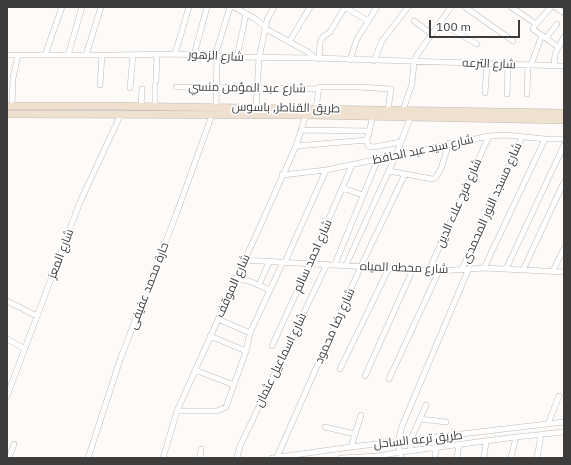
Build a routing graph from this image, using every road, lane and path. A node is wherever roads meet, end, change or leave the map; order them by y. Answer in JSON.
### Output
{"nodes":[{"id":1,"x":62,"y":7,"type":"edge"},
{"id":2,"x":82,"y":7,"type":"edge"},
{"id":3,"x":101,"y":7,"type":"edge"},
{"id":4,"x":189,"y":7,"type":"edge"},
{"id":5,"x":207,"y":7,"type":"edge"},
{"id":6,"x":230,"y":7,"type":"edge"},
{"id":7,"x":234,"y":7,"type":"edge"},
{"id":8,"x":274,"y":7,"type":"edge"},
{"id":9,"x":310,"y":7,"type":"edge"},
{"id":10,"x":345,"y":7,"type":"edge"},
{"id":11,"x":377,"y":7,"type":"edge"},
{"id":12,"x":408,"y":7,"type":"edge"},
{"id":13,"x":451,"y":7,"type":"edge"},
{"id":14,"x":465,"y":7,"type":"edge"},
{"id":15,"x":511,"y":7,"type":"edge"},
{"id":16,"x":551,"y":7,"type":"edge"},
{"id":17,"x":555,"y":7,"type":"edge"},
{"id":18,"x":564,"y":13,"type":"edge"},
{"id":19,"x":246,"y":14,"type":"junction"},
{"id":20,"x":368,"y":21,"type":"junction"},
{"id":21,"x":414,"y":21,"type":"dead end"},
{"id":22,"x":440,"y":23,"type":"junction"},
{"id":23,"x":536,"y":24,"type":"junction"},
{"id":24,"x":557,"y":24,"type":"dead end"},
{"id":25,"x":266,"y":29,"type":"junction"},
{"id":26,"x":432,"y":34,"type":"junction"},
{"id":27,"x":544,"y":36,"type":"junction"},
{"id":28,"x":564,"y":37,"type":"edge"},
{"id":29,"x":513,"y":41,"type":"dead end"},
{"id":30,"x":289,"y":42,"type":"junction"},
{"id":31,"x":477,"y":44,"type":"dead end"},
{"id":32,"x":558,"y":47,"type":"junction"},
{"id":33,"x":157,"y":54,"type":"junction"},
{"id":34,"x":175,"y":54,"type":"junction"},
{"id":35,"x":7,"y":55,"type":"edge"},
{"id":36,"x":18,"y":55,"type":"junction"},
{"id":37,"x":45,"y":55,"type":"junction"},
{"id":38,"x":68,"y":55,"type":"junction"},
{"id":39,"x":86,"y":55,"type":"junction"},
{"id":40,"x":102,"y":55,"type":"junction"},
{"id":41,"x":133,"y":55,"type":"junction"},
{"id":42,"x":194,"y":55,"type":"junction"},
{"id":43,"x":216,"y":56,"type":"junction"},
{"id":44,"x":237,"y":57,"type":"junction"},
{"id":45,"x":259,"y":58,"type":"junction"},
{"id":46,"x":317,"y":58,"type":"junction"},
{"id":47,"x":350,"y":60,"type":"junction"},
{"id":48,"x":374,"y":61,"type":"junction"},
{"id":49,"x":414,"y":62,"type":"junction"},
{"id":50,"x":487,"y":64,"type":"junction"},
{"id":51,"x":508,"y":65,"type":"junction"},
{"id":52,"x":529,"y":65,"type":"junction"},
{"id":53,"x":554,"y":66,"type":"junction"},
{"id":54,"x":564,"y":66,"type":"edge"},
{"id":55,"x":100,"y":85,"type":"dead end"},
{"id":56,"x":176,"y":87,"type":"dead end"},
{"id":57,"x":130,"y":88,"type":"dead end"},
{"id":58,"x":216,"y":88,"type":"junction"},
{"id":59,"x":142,"y":89,"type":"dead end"},
{"id":60,"x":258,"y":89,"type":"junction"},
{"id":61,"x":318,"y":89,"type":"junction"},
{"id":62,"x":485,"y":93,"type":"dead end"},
{"id":63,"x":507,"y":94,"type":"dead end"},
{"id":64,"x":527,"y":94,"type":"dead end"},
{"id":65,"x":10,"y":106,"type":"edge"},
{"id":66,"x":140,"y":107,"type":"junction"},
{"id":67,"x":155,"y":107,"type":"junction"},
{"id":68,"x":216,"y":107,"type":"junction"},
{"id":69,"x":256,"y":108,"type":"junction"},
{"id":70,"x":316,"y":108,"type":"junction"},
{"id":71,"x":388,"y":110,"type":"junction"},
{"id":72,"x":404,"y":110,"type":"junction"},
{"id":73,"x":564,"y":113,"type":"edge"},
{"id":74,"x":7,"y":114,"type":"edge"},
{"id":75,"x":121,"y":114,"type":"junction"},
{"id":76,"x":212,"y":115,"type":"junction"},
{"id":77,"x":306,"y":115,"type":"junction"},
{"id":78,"x":373,"y":116,"type":"junction"},
{"id":79,"x":411,"y":116,"type":"junction"},
{"id":80,"x":564,"y":120,"type":"edge"},
{"id":81,"x":302,"y":130,"type":"junction"},
{"id":82,"x":369,"y":131,"type":"junction"},
{"id":83,"x":489,"y":136,"type":"junction"},
{"id":84,"x":522,"y":137,"type":"junction"},
{"id":85,"x":545,"y":139,"type":"junction"},
{"id":86,"x":564,"y":139,"type":"edge"},
{"id":87,"x":367,"y":140,"type":"junction"},
{"id":88,"x":401,"y":142,"type":"junction"},
{"id":89,"x":449,"y":143,"type":"junction"},
{"id":90,"x":564,"y":145,"type":"edge"},
{"id":91,"x":296,"y":146,"type":"junction"},
{"id":92,"x":396,"y":155,"type":"junction"},
{"id":93,"x":378,"y":159,"type":"junction"},
{"id":94,"x":352,"y":165,"type":"junction"},
{"id":95,"x":326,"y":170,"type":"junction"},
{"id":96,"x":389,"y":171,"type":"junction"},
{"id":97,"x":405,"y":174,"type":"junction"},
{"id":98,"x":282,"y":176,"type":"junction"},
{"id":99,"x":564,"y":182,"type":"edge"},
{"id":100,"x":342,"y":188,"type":"junction"},
{"id":101,"x":363,"y":195,"type":"junction"},
{"id":102,"x":564,"y":248,"type":"edge"},
{"id":103,"x":244,"y":260,"type":"junction"},
{"id":104,"x":269,"y":262,"type":"junction"},
{"id":105,"x":284,"y":262,"type":"junction"},
{"id":106,"x":310,"y":263,"type":"junction"},
{"id":107,"x":327,"y":264,"type":"junction"},
{"id":108,"x":334,"y":264,"type":"junction"},
{"id":109,"x":346,"y":265,"type":"junction"},
{"id":110,"x":361,"y":266,"type":"junction"},
{"id":111,"x":389,"y":268,"type":"junction"},
{"id":112,"x":469,"y":268,"type":"junction"},
{"id":113,"x":484,"y":268,"type":"junction"},
{"id":114,"x":462,"y":269,"type":"junction"},
{"id":115,"x":506,"y":269,"type":"junction"},
{"id":116,"x":413,"y":270,"type":"junction"},
{"id":117,"x":429,"y":270,"type":"junction"},
{"id":118,"x":523,"y":270,"type":"junction"},
{"id":119,"x":439,"y":271,"type":"junction"},
{"id":120,"x":553,"y":271,"type":"junction"},
{"id":121,"x":564,"y":272,"type":"edge"},
{"id":122,"x":236,"y":278,"type":"junction"},
{"id":123,"x":259,"y":285,"type":"junction"},
{"id":124,"x":270,"y":290,"type":"junction"},
{"id":125,"x":7,"y":301,"type":"edge"},
{"id":126,"x":37,"y":316,"type":"junction"},
{"id":127,"x":218,"y":319,"type":"junction"},
{"id":128,"x":250,"y":333,"type":"junction"},
{"id":129,"x":210,"y":336,"type":"junction"},
{"id":130,"x":7,"y":339,"type":"edge"},
{"id":131,"x":272,"y":346,"type":"dead end"},
{"id":132,"x":25,"y":349,"type":"junction"},
{"id":133,"x":246,"y":351,"type":"junction"},
{"id":134,"x":340,"y":369,"type":"dead end"},
{"id":135,"x":195,"y":370,"type":"junction"},
{"id":136,"x":365,"y":376,"type":"dead end"},
{"id":137,"x":389,"y":379,"type":"dead end"},
{"id":138,"x":9,"y":384,"type":"edge"},
{"id":139,"x":234,"y":385,"type":"junction"},
{"id":140,"x":7,"y":396,"type":"edge"},
{"id":141,"x":559,"y":396,"type":"dead end"},
{"id":142,"x":426,"y":405,"type":"dead end"},
{"id":143,"x":177,"y":411,"type":"junction"},
{"id":144,"x":361,"y":415,"type":"dead end"},
{"id":145,"x":420,"y":419,"type":"junction"},
{"id":146,"x":446,"y":422,"type":"dead end"},
{"id":147,"x":564,"y":422,"type":"edge"},
{"id":148,"x":548,"y":424,"type":"junction"},
{"id":149,"x":325,"y":427,"type":"dead end"},
{"id":150,"x":564,"y":432,"type":"edge"},
{"id":151,"x":355,"y":434,"type":"junction"},
{"id":152,"x":541,"y":434,"type":"junction"},
{"id":153,"x":516,"y":437,"type":"junction"},
{"id":154,"x":410,"y":441,"type":"junction"},
{"id":155,"x":486,"y":441,"type":"junction"},
{"id":156,"x":398,"y":442,"type":"junction"},
{"id":157,"x":14,"y":444,"type":"dead end"},
{"id":158,"x":381,"y":444,"type":"junction"},
{"id":159,"x":459,"y":444,"type":"junction"},
{"id":160,"x":351,"y":447,"type":"junction"},
{"id":161,"x":436,"y":447,"type":"junction"},
{"id":162,"x":201,"y":449,"type":"dead end"},
{"id":163,"x":411,"y":450,"type":"junction"},
{"id":164,"x":401,"y":452,"type":"junction"},
{"id":165,"x":287,"y":457,"type":"edge"},
{"id":166,"x":378,"y":457,"type":"edge"},
{"id":167,"x":9,"y":458,"type":"edge"},
{"id":168,"x":88,"y":458,"type":"edge"},
{"id":169,"x":163,"y":458,"type":"edge"},
{"id":170,"x":200,"y":458,"type":"edge"},
{"id":171,"x":237,"y":458,"type":"edge"},
{"id":172,"x":274,"y":458,"type":"edge"},
{"id":173,"x":341,"y":458,"type":"edge"},
{"id":174,"x":401,"y":458,"type":"edge"},
{"id":175,"x":435,"y":458,"type":"edge"},
{"id":176,"x":457,"y":458,"type":"edge"},
{"id":177,"x":484,"y":458,"type":"edge"},
{"id":178,"x":512,"y":458,"type":"edge"},
{"id":179,"x":537,"y":458,"type":"edge"}],
"edges":[{"from":1,"to":37,"type":"street"},
{"from":2,"to":38,"type":"street"},
{"from":3,"to":39,"type":"street"},
{"from":4,"to":34,"type":"street"},
{"from":5,"to":42,"type":"street"},
{"from":6,"to":43,"type":"street"},
{"from":7,"to":19,"type":"street"},
{"from":8,"to":25,"type":"street"},
{"from":9,"to":30,"type":"street"},
{"from":10,"to":20,"type":"street"},
{"from":10,"to":46,"type":"street"},
{"from":11,"to":20,"type":"street"},
{"from":12,"to":48,"type":"street"},
{"from":13,"to":22,"type":"street"},
{"from":14,"to":29,"type":"street"},
{"from":15,"to":23,"type":"street"},
{"from":16,"to":23,"type":"street"},
{"from":17,"to":18,"type":"street"},
{"from":19,"to":25,"type":"street"},
{"from":19,"to":44,"type":"street"},
{"from":20,"to":47,"type":"street"},
{"from":21,"to":26,"type":"street"},
{"from":22,"to":26,"type":"street"},
{"from":22,"to":31,"type":"street"},
{"from":23,"to":27,"type":"street"},
{"from":24,"to":27,"type":"street"},
{"from":25,"to":30,"type":"street"},
{"from":25,"to":45,"type":"street"},
{"from":26,"to":49,"type":"street"},
{"from":27,"to":32,"type":"street"},
{"from":27,"to":52,"type":"street"},
{"from":28,"to":32,"type":"street"},
{"from":30,"to":46,"type":"street"},
{"from":32,"to":53,"type":"street"},
{"from":33,"to":34,"type":"street","name":"شارع الزهور"},
{"from":33,"to":41,"type":"street","name":"شارع الزهور"},
{"from":33,"to":67,"type":"street"},
{"from":34,"to":42,"type":"street","name":"شارع الزهور"},
{"from":35,"to":36,"type":"street","name":"شارع الزهور"},
{"from":36,"to":37,"type":"street","name":"شارع الزهور"},
{"from":36,"to":65,"type":"street"},
{"from":37,"to":38,"type":"street","name":"شارع الزهور"},
{"from":38,"to":39,"type":"street","name":"شارع الزهور"},
{"from":39,"to":40,"type":"street","name":"شارع الزهور"},
{"from":40,"to":41,"type":"street","name":"شارع الزهور"},
{"from":40,"to":55,"type":"street"},
{"from":41,"to":57,"type":"street"},
{"from":42,"to":43,"type":"street","name":"شارع الزهور"},
{"from":43,"to":44,"type":"street","name":"شارع الزهور"},
{"from":43,"to":58,"type":"street"},
{"from":44,"to":45,"type":"street","name":"شارع الزهور"},
{"from":45,"to":46,"type":"street","name":"شارع الزهور"},
{"from":45,"to":60,"type":"street"},
{"from":46,"to":47,"type":"street","name":"شارع الزهور"},
{"from":47,"to":48,"type":"street","name":"شارع الزهور"},
{"from":48,"to":49,"type":"street","name":"شارع الزهور"},
{"from":49,"to":50,"type":"street","name":"شارع الترعه"},
{"from":49,"to":72,"type":"street"},
{"from":50,"to":51,"type":"street","name":"شارع الترعه"},
{"from":50,"to":62,"type":"street"},
{"from":51,"to":52,"type":"street","name":"شارع الترعه"},
{"from":51,"to":63,"type":"street"},
{"from":52,"to":53,"type":"street","name":"شارع الترعه"},
{"from":52,"to":64,"type":"street"},
{"from":53,"to":54,"type":"street","name":"شارع الترعه"},
{"from":56,"to":58,"type":"street","name":"شارع عبد المؤمن منسي"},
{"from":58,"to":60,"type":"street","name":"شارع عبد المؤمن منسي"},
{"from":58,"to":68,"type":"street"},
{"from":59,"to":66,"type":"street"},
{"from":60,"to":61,"type":"street","name":"شارع عبد المؤمن منسي"},
{"from":60,"to":69,"type":"street"},
{"from":61,"to":70,"type":"street"},
{"from":61,"to":71,"type":"street","name":"شارع عبد المؤمن منسي"},
{"from":65,"to":66,"type":"main road","name":"طريق القناطر, باسوس"},
{"from":66,"to":67,"type":"main road","name":"طريق القناطر, باسوس"},
{"from":67,"to":68,"type":"main road","name":"طريق القناطر, باسوس"},
{"from":68,"to":69,"type":"main road","name":"طريق القناطر, باسوس"},
{"from":69,"to":70,"type":"main road","name":"طريق القناطر, باسوس"},
{"from":70,"to":71,"type":"main road","name":"طريق القناطر, باسوس"},
{"from":71,"to":72,"type":"main road","name":"طريق القناطر, باسوس"},
{"from":72,"to":73,"type":"main road","name":"طريق القناطر, باسوس"},
{"from":74,"to":75,"type":"main road","name":"طريق القناطر, باسوس"},
{"from":75,"to":76,"type":"main road","name":"طريق القناطر, باسوس"},
{"from":75,"to":126,"type":"street","name":"شارع المعز"},
{"from":76,"to":77,"type":"main road","name":"طريق القناطر, باسوس"},
{"from":76,"to":168,"type":"street","name":"حارة محمد عفيفى"},
{"from":77,"to":78,"type":"main road","name":"طريق القناطر, باسوس"},
{"from":77,"to":81,"type":"street","name":"شارع الموقف"},
{"from":78,"to":79,"type":"main road","name":"طريق القناطر, باسوس"},
{"from":78,"to":82,"type":"street"},
{"from":79,"to":80,"type":"main road","name":"طريق القناطر, باسوس"},
{"from":79,"to":88,"type":"street"},
{"from":81,"to":82,"type":"street"},
{"from":81,"to":91,"type":"street","name":"شارع الموقف"},
{"from":82,"to":87,"type":"street"},
{"from":83,"to":84,"type":"street","name":"شارع سيد عبد الحافظ"},
{"from":83,"to":89,"type":"street","name":"شارع سيد عبد الحافظ"},
{"from":83,"to":117,"type":"street","name":"شارع فرج علاء الدين"},
{"from":84,"to":85,"type":"street","name":"شارع سيد عبد الحافظ"},
{"from":84,"to":114,"type":"street","name":"شارع مسجد النور المحمدى"},
{"from":85,"to":86,"type":"street","name":"شارع سيد عبد الحافظ"},
{"from":85,"to":113,"type":"street"},
{"from":87,"to":88,"type":"street"},
{"from":87,"to":91,"type":"street"},
{"from":88,"to":92,"type":"street"},
{"from":89,"to":92,"type":"street","name":"شارع سيد عبد الحافظ"},
{"from":89,"to":97,"type":"street"},
{"from":90,"to":115,"type":"street"},
{"from":91,"to":98,"type":"street","name":"شارع الموقف"},
{"from":92,"to":93,"type":"street","name":"شارع سيد عبد الحافظ"},
{"from":92,"to":96,"type":"street"},
{"from":93,"to":94,"type":"street","name":"شارع سيد عبد الحافظ"},
{"from":93,"to":101,"type":"street"},
{"from":94,"to":95,"type":"street","name":"شارع سيد عبد الحافظ"},
{"from":94,"to":100,"type":"street","name":"شارع احمد سالم"},
{"from":95,"to":98,"type":"street","name":"شارع سيد عبد الحافظ"},
{"from":95,"to":105,"type":"street"},
{"from":96,"to":97,"type":"street"},
{"from":96,"to":109,"type":"street"},
{"from":97,"to":110,"type":"street","name":"شارع رضا محمود"},
{"from":98,"to":103,"type":"street","name":"شارع الموقف"},
{"from":99,"to":118,"type":"street"},
{"from":100,"to":101,"type":"street"},
{"from":100,"to":106,"type":"street","name":"شارع احمد سالم"},
{"from":101,"to":108,"type":"street"},
{"from":102,"to":120,"type":"street"},
{"from":103,"to":104,"type":"street","name":"شارع محطه المياه"},
{"from":103,"to":122,"type":"street","name":"شارع الموقف"},
{"from":104,"to":105,"type":"street","name":"شارع محطه المياه"},
{"from":104,"to":123,"type":"street"},
{"from":105,"to":106,"type":"street","name":"شارع محطه المياه"},
{"from":105,"to":124,"type":"street"},
{"from":106,"to":107,"type":"street","name":"شارع محطه المياه"},
{"from":106,"to":131,"type":"street","name":"شارع احمد سالم"},
{"from":107,"to":108,"type":"street","name":"شارع محطه المياه"},
{"from":107,"to":171,"type":"street","name":"شارع اسماعيل عثمان"},
{"from":108,"to":109,"type":"street","name":"شارع محطه المياه"},
{"from":109,"to":110,"type":"street","name":"شارع محطه المياه"},
{"from":110,"to":111,"type":"street","name":"شارع محطه المياه"},
{"from":110,"to":172,"type":"street","name":"شارع رضا محمود"},
{"from":111,"to":116,"type":"street","name":"شارع محطه المياه"},
{"from":111,"to":134,"type":"street"},
{"from":112,"to":113,"type":"street","name":"شارع محطه المياه"},
{"from":112,"to":114,"type":"street","name":"شارع محطه المياه"},
{"from":112,"to":156,"type":"street"},
{"from":113,"to":115,"type":"street","name":"شارع محطه المياه"},
{"from":114,"to":119,"type":"street","name":"شارع محطه المياه"},
{"from":115,"to":118,"type":"street","name":"شارع محطه المياه"},
{"from":116,"to":117,"type":"street","name":"شارع محطه المياه"},
{"from":116,"to":136,"type":"street"},
{"from":117,"to":119,"type":"street","name":"شارع محطه المياه"},
{"from":118,"to":120,"type":"street","name":"شارع محطه المياه"},
{"from":119,"to":137,"type":"street"},
{"from":120,"to":121,"type":"street","name":"شارع محطه المياه"},
{"from":122,"to":123,"type":"street"},
{"from":122,"to":127,"type":"street","name":"شارع الموقف"},
{"from":123,"to":124,"type":"street"},
{"from":124,"to":128,"type":"street"},
{"from":125,"to":126,"type":"street"},
{"from":126,"to":132,"type":"street","name":"شارع المعز"},
{"from":127,"to":128,"type":"street"},
{"from":127,"to":129,"type":"street","name":"شارع الموقف"},
{"from":128,"to":133,"type":"street"},
{"from":129,"to":133,"type":"street"},
{"from":129,"to":135,"type":"street","name":"شارع الموقف"},
{"from":130,"to":132,"type":"street"},
{"from":132,"to":138,"type":"street","name":"شارع المعز"},
{"from":133,"to":139,"type":"street"},
{"from":135,"to":139,"type":"street"},
{"from":135,"to":143,"type":"street","name":"شارع الموقف"},
{"from":138,"to":140,"type":"street","name":"شارع المعز"},
{"from":139,"to":143,"type":"street"},
{"from":141,"to":148,"type":"street"},
{"from":142,"to":145,"type":"street"},
{"from":143,"to":169,"type":"street","name":"شارع الموقف"},
{"from":144,"to":151,"type":"street"},
{"from":145,"to":146,"type":"street"},
{"from":145,"to":154,"type":"street"},
{"from":147,"to":148,"type":"street","name":"طريق ترعه الساحل"},
{"from":148,"to":154,"type":"street","name":"طريق ترعه الساحل"},
{"from":149,"to":151,"type":"street"},
{"from":150,"to":152,"type":"street","name":"طريق ترعه الساحل"},
{"from":151,"to":160,"type":"street"},
{"from":152,"to":153,"type":"street","name":"طريق ترعه الساحل"},
{"from":152,"to":179,"type":"street"},
{"from":153,"to":155,"type":"street","name":"طريق ترعه الساحل"},
{"from":153,"to":178,"type":"street"},
{"from":154,"to":156,"type":"street","name":"طريق ترعه الساحل"},
{"from":154,"to":163,"type":"street"},
{"from":155,"to":159,"type":"street","name":"طريق ترعه الساحل"},
{"from":155,"to":177,"type":"street"},
{"from":156,"to":158,"type":"street","name":"طريق ترعه الساحل"},
{"from":156,"to":164,"type":"street"},
{"from":157,"to":167,"type":"street"},
{"from":158,"to":160,"type":"street","name":"طريق ترعه الساحل"},
{"from":158,"to":166,"type":"street"},
{"from":159,"to":161,"type":"street","name":"طريق ترعه الساحل"},
{"from":159,"to":176,"type":"street"},
{"from":160,"to":165,"type":"street","name":"طريق ترعه الساحل"},
{"from":161,"to":163,"type":"street","name":"طريق ترعه الساحل"},
{"from":161,"to":175,"type":"street"},
{"from":162,"to":170,"type":"street"},
{"from":163,"to":164,"type":"street","name":"طريق ترعه الساحل"},
{"from":164,"to":166,"type":"street","name":"طريق ترعه الساحل"},
{"from":164,"to":174,"type":"street"},
{"from":165,"to":172,"type":"street","name":"طريق ترعه الساحل"},
{"from":166,"to":173,"type":"street","name":"طريق ترعه الساحل"}]}
